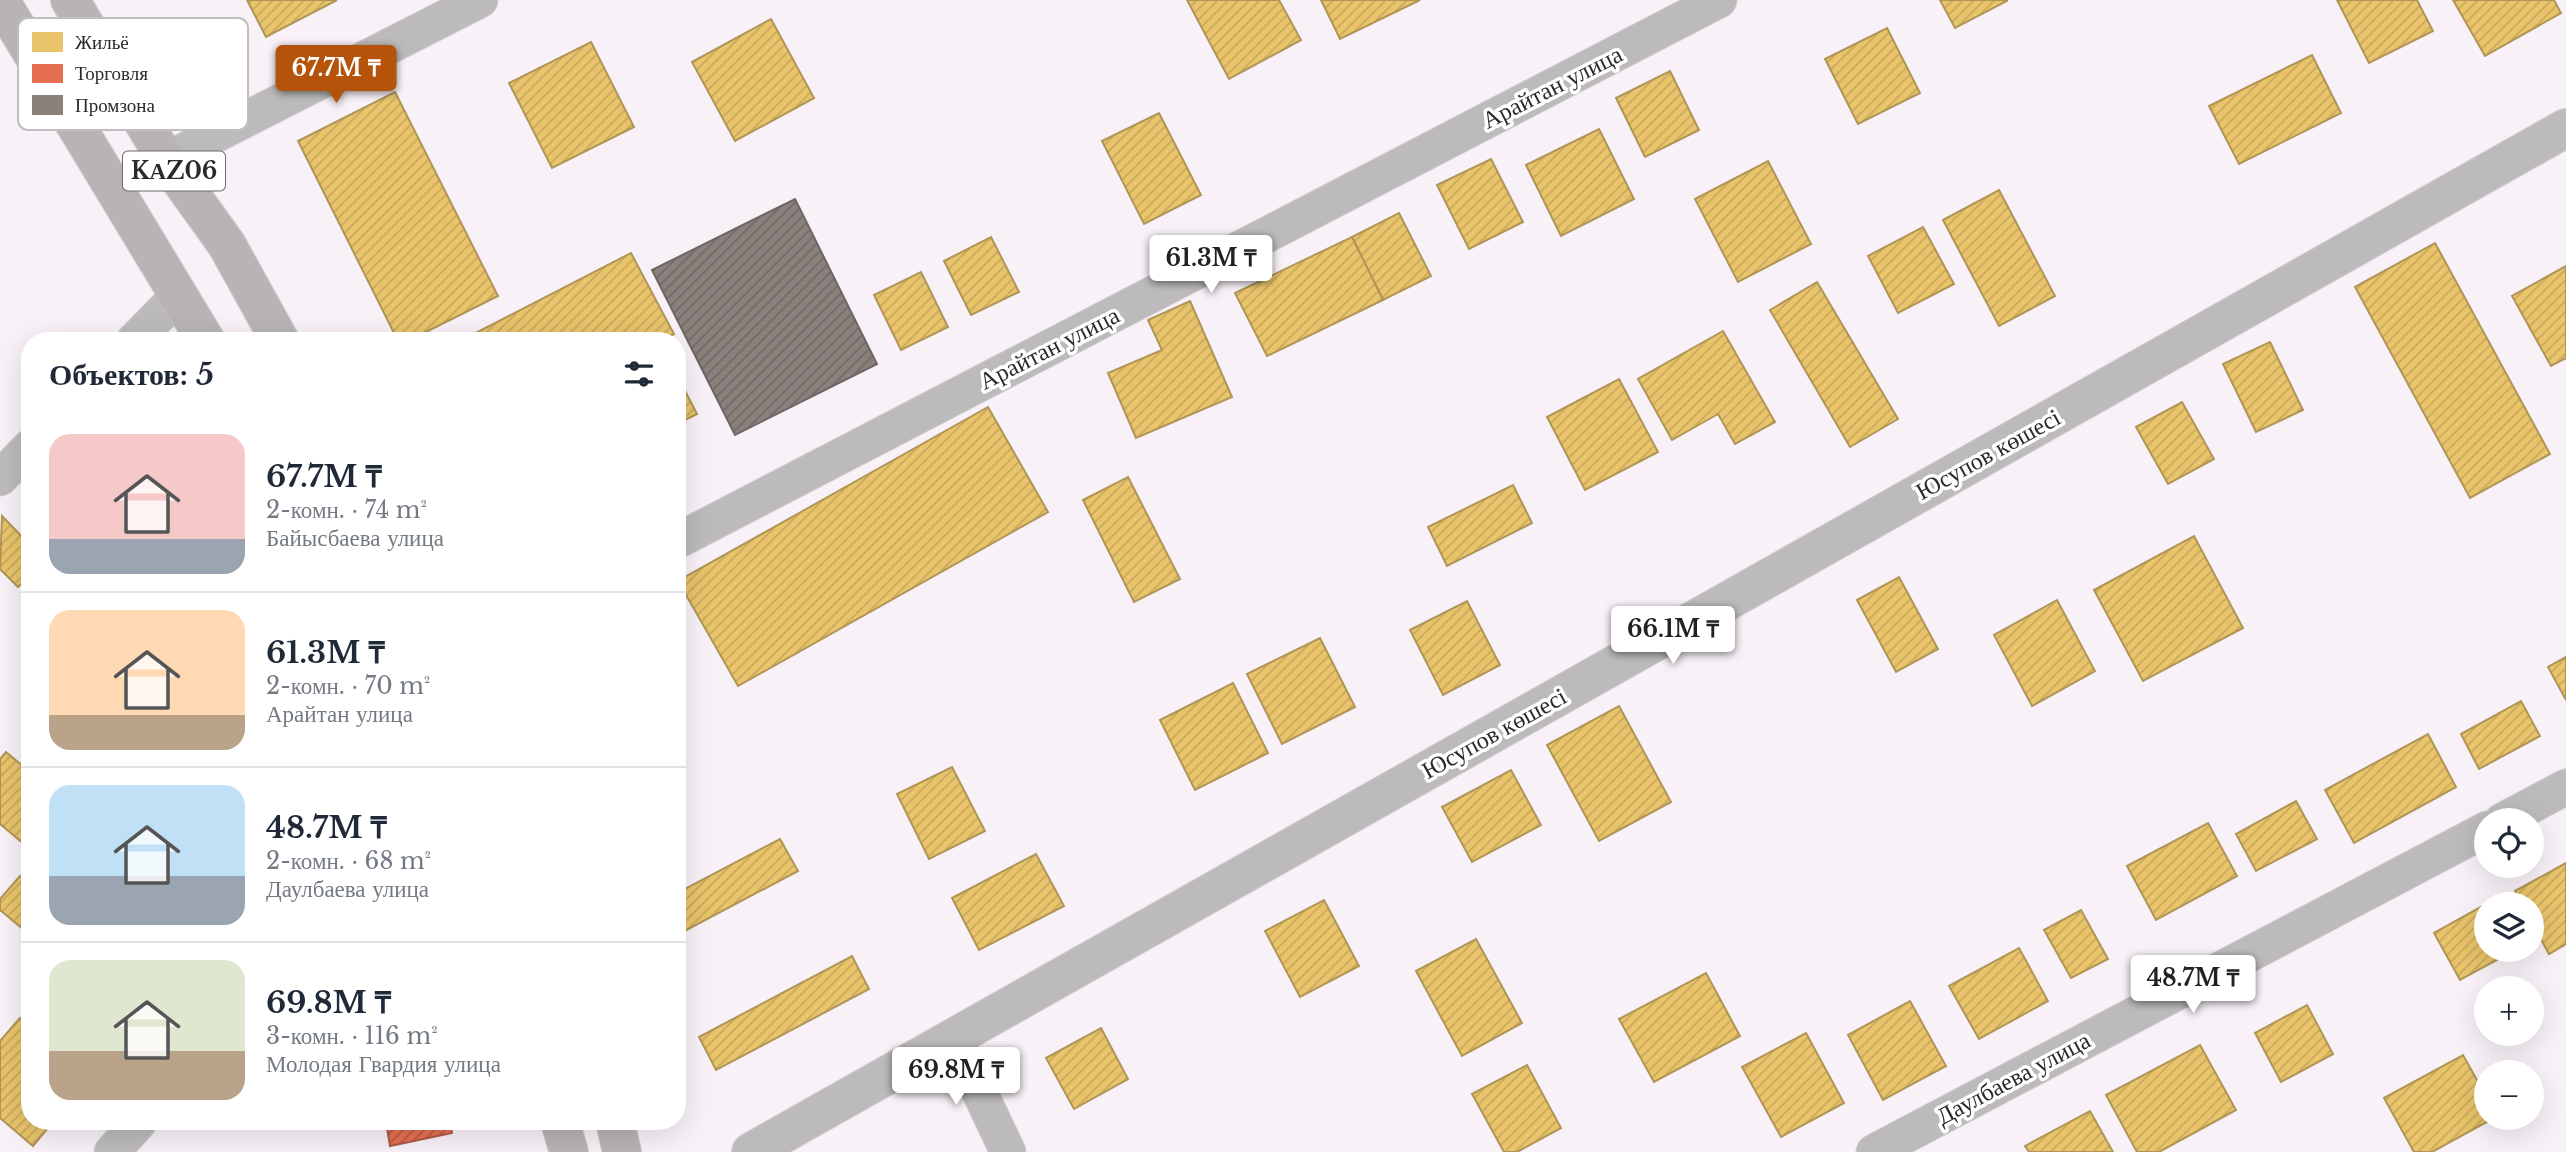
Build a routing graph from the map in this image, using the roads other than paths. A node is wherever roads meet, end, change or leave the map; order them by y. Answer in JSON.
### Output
{"nodes":[{"id":1,"x":0,"y":0,"type":"edge"},
{"id":2,"x":69,"y":0,"type":"edge"},
{"id":3,"x":480,"y":0,"type":"edge"},
{"id":4,"x":1719,"y":0,"type":"edge"},
{"id":5,"x":80,"y":18,"type":"edge"},
{"id":6,"x":18,"y":29,"type":"edge"},
{"id":7,"x":248,"y":118,"type":"edge"},
{"id":8,"x":2566,"y":128,"type":"edge"},
{"id":9,"x":80,"y":130,"type":"edge"},
{"id":10,"x":148,"y":130,"type":"edge"},
{"id":11,"x":225,"y":130,"type":"edge"},
{"id":12,"x":166,"y":160,"type":"junction"},
{"id":13,"x":177,"y":297,"type":"junction"},
{"id":14,"x":143,"y":332,"type":"edge"},
{"id":15,"x":200,"y":332,"type":"edge"},
{"id":16,"x":275,"y":332,"type":"edge"},
{"id":17,"x":21,"y":456,"type":"edge"},
{"id":18,"x":0,"y":478,"type":"edge"},
{"id":19,"x":686,"y":536,"type":"edge"},
{"id":20,"x":2566,"y":787,"type":"edge"},
{"id":21,"x":2526,"y":808,"type":"edge"},
{"id":22,"x":2474,"y":836,"type":"edge"},
{"id":23,"x":954,"y":1038,"type":"junction"},
{"id":24,"x":132,"y":1130,"type":"edge"},
{"id":25,"x":562,"y":1130,"type":"edge"},
{"id":26,"x":617,"y":1130,"type":"edge"},
{"id":27,"x":112,"y":1152,"type":"edge"},
{"id":28,"x":569,"y":1152,"type":"edge"},
{"id":29,"x":622,"y":1152,"type":"edge"},
{"id":30,"x":751,"y":1152,"type":"edge"},
{"id":31,"x":1008,"y":1152,"type":"edge"},
{"id":32,"x":1874,"y":1152,"type":"edge"}],
"edges":[{"from":1,"to":6,"type":"highway","number":"KАZ06"},
{"from":2,"to":5,"type":"highway","number":"KАZ06"},
{"from":3,"to":7,"type":"street"},
{"from":4,"to":19,"type":"street","name":"Арайтан улица"},
{"from":8,"to":23,"type":"street","name":"Юсупов көшесі"},
{"from":9,"to":13,"type":"highway","number":"KАZ06"},
{"from":10,"to":12,"type":"highway","number":"KАZ06"},
{"from":11,"to":12,"type":"street"},
{"from":12,"to":16,"type":"highway","number":"KАZ06"},
{"from":13,"to":14,"type":"street"},
{"from":13,"to":15,"type":"highway","number":"KАZ06"},
{"from":17,"to":18,"type":"street"},
{"from":20,"to":21,"type":"street"},
{"from":22,"to":32,"type":"street","name":"Даулбаева улица"},
{"from":23,"to":30,"type":"street","name":"Юсупов көшесі"},
{"from":23,"to":31,"type":"street"},
{"from":24,"to":27,"type":"street"},
{"from":25,"to":28,"type":"highway"},
{"from":26,"to":29,"type":"highway"}]}
